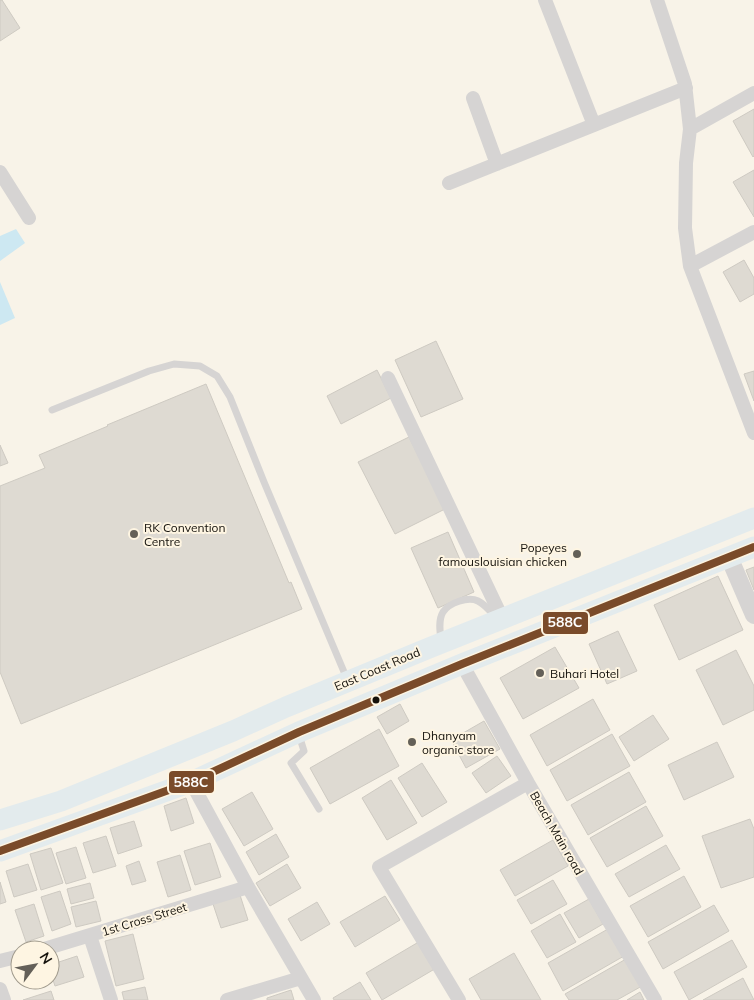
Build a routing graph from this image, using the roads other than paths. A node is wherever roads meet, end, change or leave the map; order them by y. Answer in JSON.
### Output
{"nodes":[{"id":1,"x":545,"y":0,"type":"edge"},
{"id":2,"x":657,"y":0,"type":"edge"},
{"id":3,"x":686,"y":88,"type":"junction"},
{"id":4,"x":754,"y":93,"type":"edge"},
{"id":5,"x":473,"y":98,"type":"dead end"},
{"id":6,"x":594,"y":125,"type":"junction"},
{"id":7,"x":690,"y":130,"type":"junction"},
{"id":8,"x":497,"y":164,"type":"junction"},
{"id":9,"x":0,"y":172,"type":"edge"},
{"id":10,"x":449,"y":183,"type":"dead end"},
{"id":11,"x":29,"y":218,"type":"dead end"},
{"id":12,"x":754,"y":232,"type":"edge"},
{"id":13,"x":690,"y":266,"type":"junction"},
{"id":14,"x":388,"y":378,"type":"dead end"},
{"id":15,"x":52,"y":410,"type":"dead end"},
{"id":16,"x":754,"y":433,"type":"edge"},
{"id":17,"x":754,"y":518,"type":"edge"},
{"id":18,"x":754,"y":547,"type":"edge"},
{"id":19,"x":729,"y":557,"type":"junction"},
{"id":20,"x":754,"y":615,"type":"edge"},
{"id":21,"x":500,"y":619,"type":"junction"},
{"id":22,"x":442,"y":643,"type":"junction"},
{"id":23,"x":462,"y":664,"type":"junction"},
{"id":24,"x":348,"y":682,"type":"junction"},
{"id":25,"x":299,"y":732,"type":"junction"},
{"id":26,"x":191,"y":782,"type":"junction"},
{"id":27,"x":528,"y":783,"type":"junction"},
{"id":28,"x":319,"y":809,"type":"dead end"},
{"id":29,"x":0,"y":820,"type":"edge"},
{"id":30,"x":0,"y":851,"type":"edge"},
{"id":31,"x":248,"y":887,"type":"junction"},
{"id":32,"x":90,"y":936,"type":"junction"},
{"id":33,"x":60,"y":945,"type":"edge"},
{"id":34,"x":301,"y":978,"type":"junction"},
{"id":35,"x":0,"y":989,"type":"edge"},
{"id":36,"x":4,"y":1000,"type":"edge"},
{"id":37,"x":111,"y":1000,"type":"edge"},
{"id":38,"x":227,"y":1000,"type":"edge"},
{"id":39,"x":314,"y":1000,"type":"edge"},
{"id":40,"x":459,"y":1000,"type":"edge"},
{"id":41,"x":655,"y":1000,"type":"edge"}],
"edges":[{"from":1,"to":6,"type":"street"},
{"from":2,"to":3,"type":"street"},
{"from":3,"to":6,"type":"street"},
{"from":3,"to":7,"type":"street"},
{"from":4,"to":7,"type":"street"},
{"from":5,"to":8,"type":"street"},
{"from":6,"to":8,"type":"street"},
{"from":7,"to":13,"type":"street"},
{"from":8,"to":10,"type":"street"},
{"from":9,"to":11,"type":"street"},
{"from":12,"to":13,"type":"street"},
{"from":13,"to":16,"type":"street"},
{"from":14,"to":21,"type":"street"},
{"from":15,"to":24,"type":"lane"},
{"from":17,"to":21,"type":"main road","name":"East Coast Road"},
{"from":18,"to":19,"type":"main road"},
{"from":19,"to":20,"type":"street"},
{"from":19,"to":23,"type":"main road"},
{"from":21,"to":22,"type":"main road","name":"East Coast Road"},
{"from":21,"to":22,"type":"lane"},
{"from":22,"to":24,"type":"main road","name":"East Coast Road"},
{"from":23,"to":25,"type":"main road"},
{"from":23,"to":27,"type":"street","name":"Beach Main road"},
{"from":24,"to":29,"type":"main road","name":"East Coast Road"},
{"from":25,"to":26,"type":"main road"},
{"from":25,"to":28,"type":"lane"},
{"from":26,"to":30,"type":"main road"},
{"from":26,"to":31,"type":"street"},
{"from":27,"to":40,"type":"street"},
{"from":27,"to":41,"type":"street","name":"Beach Main road"},
{"from":31,"to":32,"type":"street","name":"1st Cross Street"},
{"from":31,"to":34,"type":"street"},
{"from":32,"to":33,"type":"street","name":"1st Cross Street"},
{"from":32,"to":37,"type":"street"},
{"from":34,"to":38,"type":"street"},
{"from":34,"to":39,"type":"street"},
{"from":35,"to":36,"type":"street"}]}
